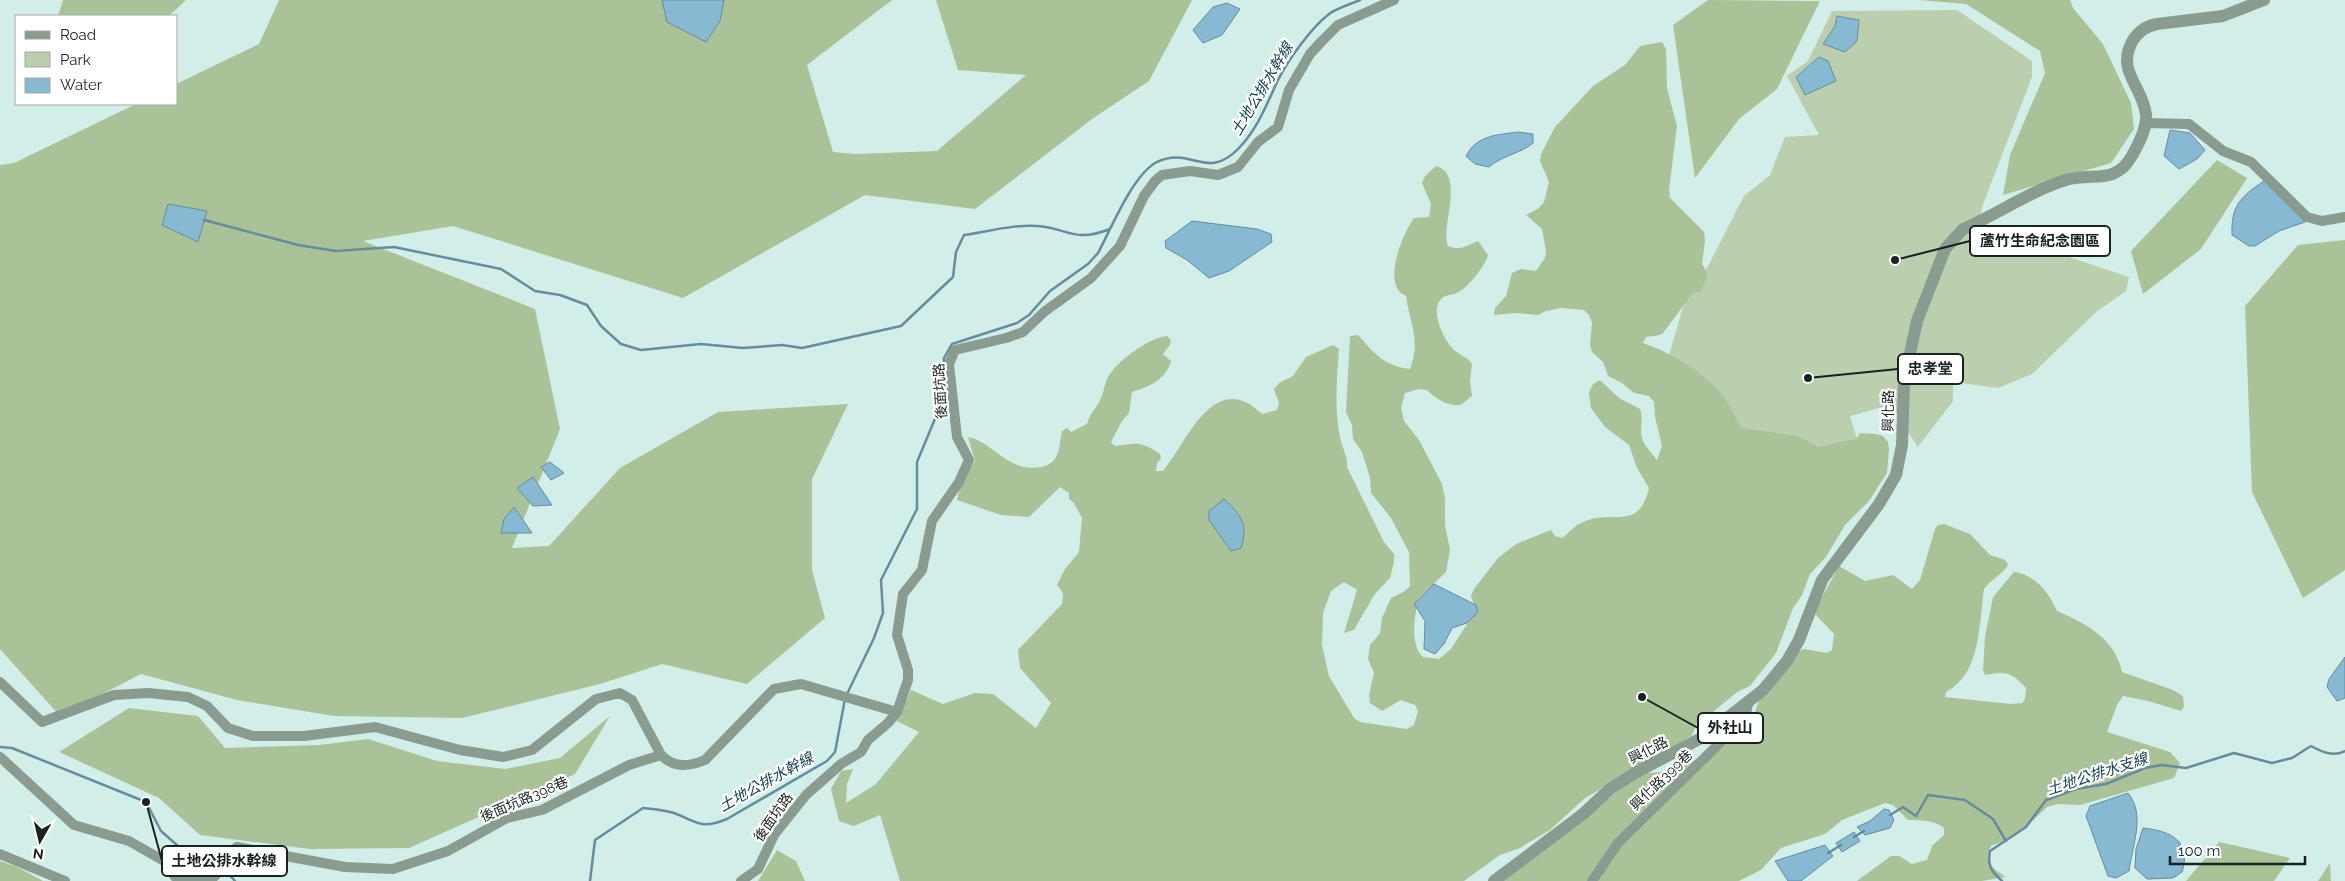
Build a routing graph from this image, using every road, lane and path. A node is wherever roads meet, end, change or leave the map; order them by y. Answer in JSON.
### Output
{"nodes":[{"id":1,"x":1394,"y":0,"type":"edge"},
{"id":2,"x":2264,"y":0,"type":"edge"},
{"id":3,"x":2145,"y":124,"type":"junction"},
{"id":4,"x":2345,"y":217,"type":"edge"},
{"id":5,"x":0,"y":682,"type":"edge"},
{"id":6,"x":1749,"y":700,"type":"junction"},
{"id":7,"x":897,"y":712,"type":"junction"},
{"id":8,"x":661,"y":755,"type":"junction"},
{"id":9,"x":0,"y":757,"type":"edge"},
{"id":10,"x":0,"y":854,"type":"edge"},
{"id":11,"x":177,"y":880,"type":"edge"},
{"id":12,"x":65,"y":881,"type":"edge"},
{"id":13,"x":741,"y":881,"type":"edge"},
{"id":14,"x":1494,"y":881,"type":"edge"},
{"id":15,"x":1592,"y":881,"type":"edge"}],
"edges":[{"from":1,"to":7,"type":"street","name":"後面坑路"},
{"from":2,"to":3,"type":"street"},
{"from":3,"to":4,"type":"street"},
{"from":3,"to":6,"type":"street","name":"興化路"},
{"from":5,"to":8,"type":"street"},
{"from":6,"to":14,"type":"street","name":"興化路"},
{"from":6,"to":15,"type":"street","name":"興化路399巷"},
{"from":7,"to":8,"type":"street"},
{"from":7,"to":13,"type":"street","name":"後面坑路"},
{"from":8,"to":11,"type":"street","name":"後面坑路398巷"},
{"from":9,"to":11,"type":"street"},
{"from":10,"to":12,"type":"street"}]}
